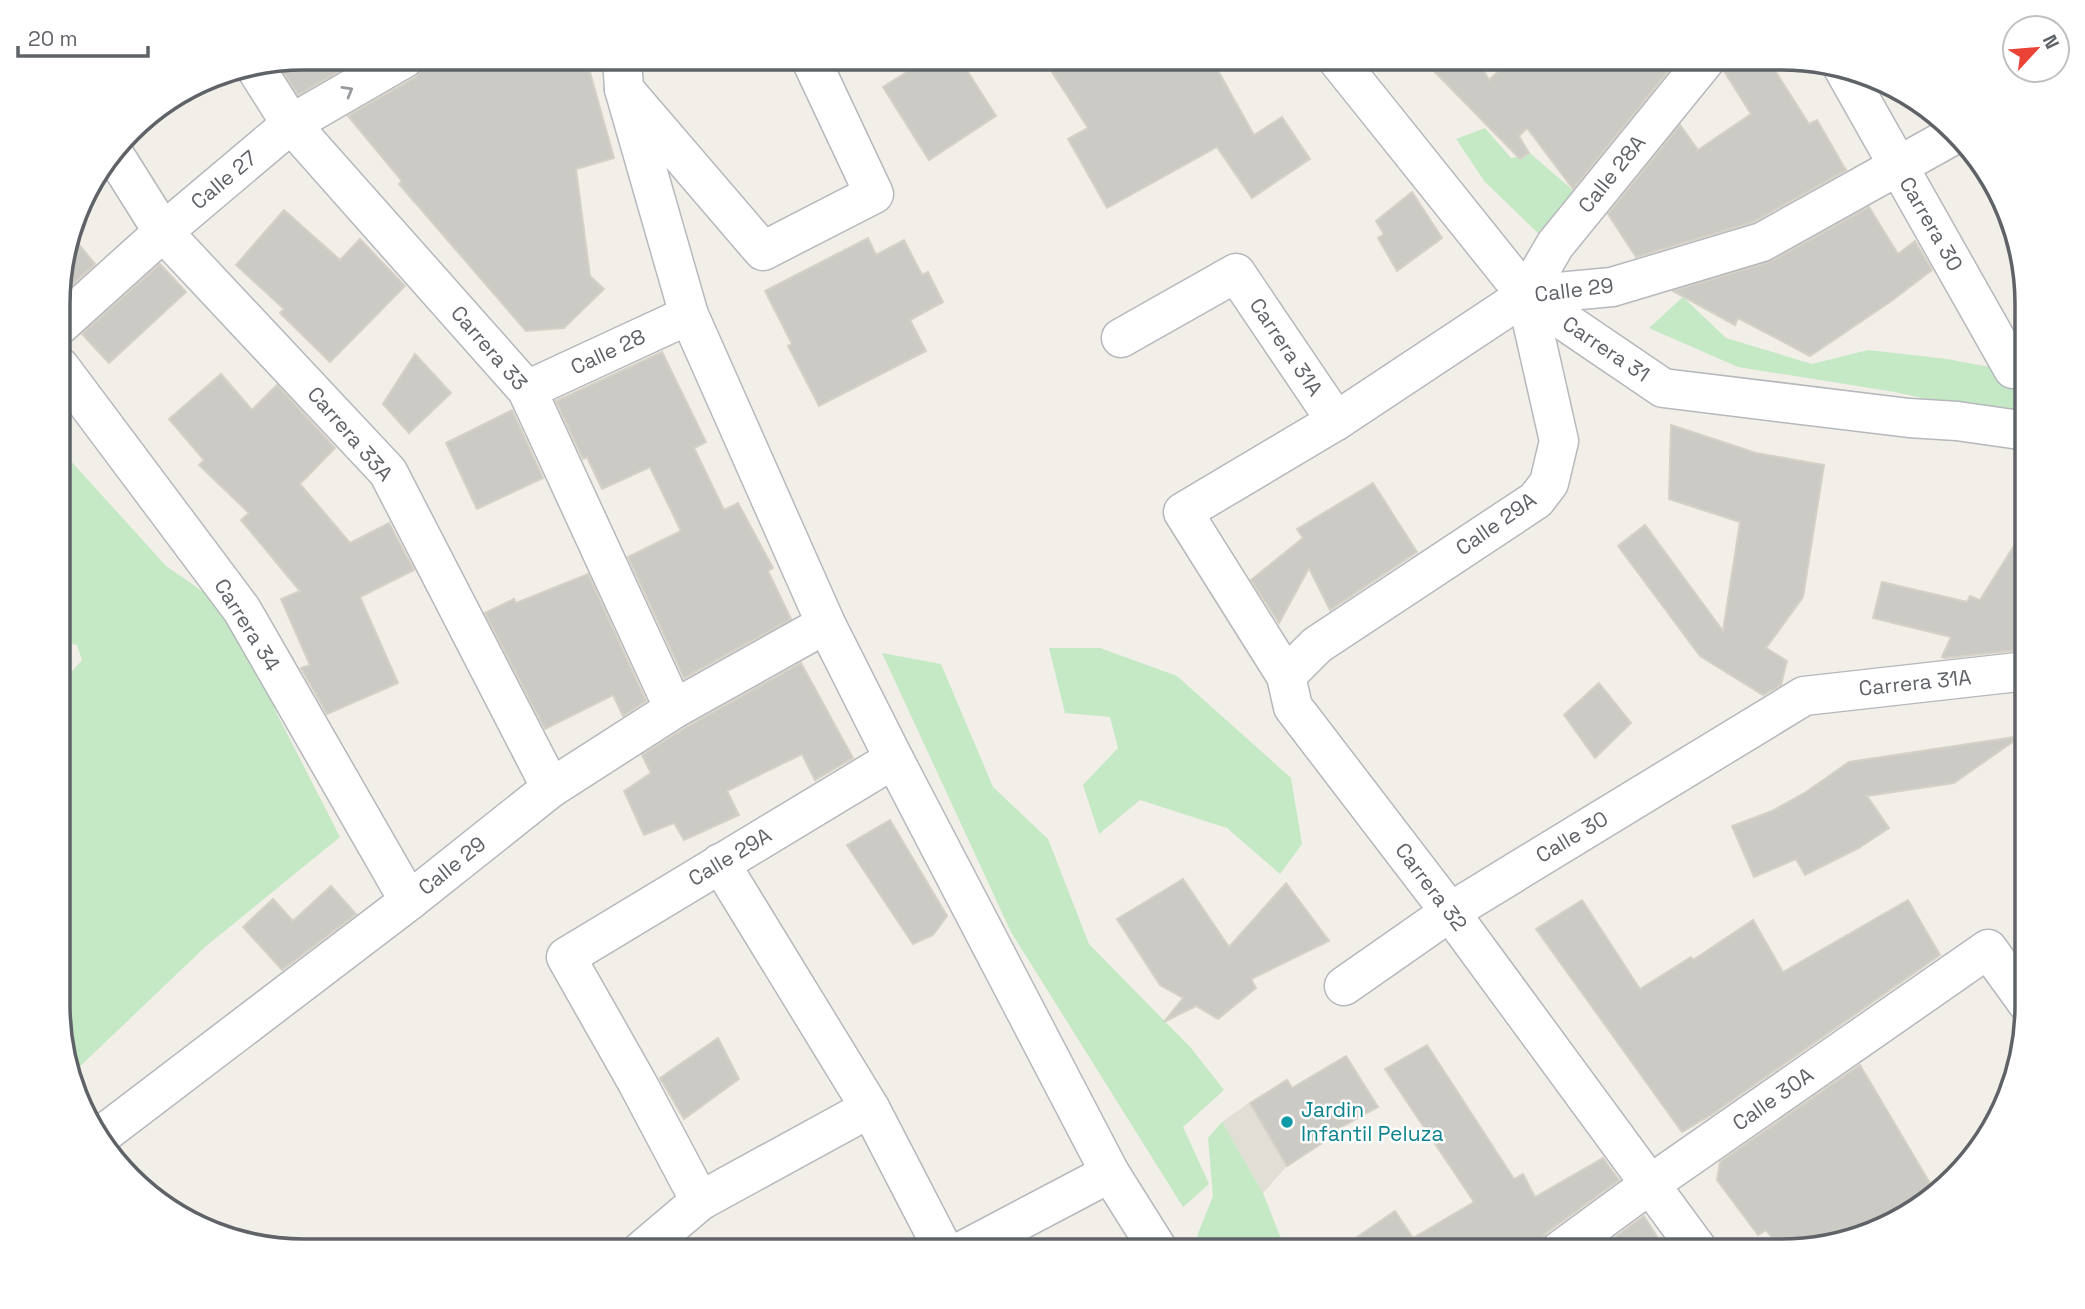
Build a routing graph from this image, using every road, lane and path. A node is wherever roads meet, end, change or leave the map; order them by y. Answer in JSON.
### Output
{"nodes":[{"id":1,"x":1346,"y":70,"type":"edge"},
{"id":2,"x":1697,"y":70,"type":"edge"},
{"id":3,"x":383,"y":71,"type":"edge"},
{"id":4,"x":816,"y":71,"type":"edge"},
{"id":5,"x":623,"y":73,"type":"edge"},
{"id":6,"x":259,"y":74,"type":"edge"},
{"id":7,"x":1850,"y":80,"type":"edge"},
{"id":8,"x":291,"y":124,"type":"junction"},
{"id":9,"x":1947,"y":139,"type":"edge"},
{"id":10,"x":118,"y":161,"type":"edge"},
{"id":11,"x":1898,"y":166,"type":"junction"},
{"id":12,"x":163,"y":232,"type":"junction"},
{"id":13,"x":1526,"y":295,"type":"junction"},
{"id":14,"x":689,"y":315,"type":"junction"},
{"id":15,"x":70,"y":316,"type":"edge"},
{"id":16,"x":1121,"y":338,"type":"dead end"},
{"id":17,"x":2014,"y":353,"type":"edge"},
{"id":18,"x":70,"y":380,"type":"edge"},
{"id":19,"x":527,"y":390,"type":"junction"},
{"id":20,"x":1336,"y":421,"type":"junction"},
{"id":21,"x":2014,"y":429,"type":"edge"},
{"id":22,"x":1183,"y":512,"type":"joint"},
{"id":23,"x":826,"y":624,"type":"junction"},
{"id":24,"x":2014,"y":672,"type":"edge"},
{"id":25,"x":1286,"y":676,"type":"junction"},
{"id":26,"x":1804,"y":696,"type":"joint"},
{"id":27,"x":674,"y":709,"type":"junction"},
{"id":28,"x":894,"y":759,"type":"junction"},
{"id":29,"x":551,"y":788,"type":"junction"},
{"id":30,"x":720,"y":863,"type":"junction"},
{"id":31,"x":409,"y":901,"type":"junction"},
{"id":32,"x":1450,"y":912,"type":"junction"},
{"id":33,"x":2014,"y":985,"type":"edge"},
{"id":34,"x":1344,"y":986,"type":"dead end"},
{"id":35,"x":870,"y":1108,"type":"junction"},
{"id":36,"x":106,"y":1131,"type":"edge"},
{"id":37,"x":1110,"y":1172,"type":"junction"},
{"id":38,"x":1649,"y":1185,"type":"junction"},
{"id":39,"x":700,"y":1201,"type":"junction"},
{"id":40,"x":1151,"y":1238,"type":"edge"},
{"id":41,"x":1577,"y":1238,"type":"edge"},
{"id":42,"x":1689,"y":1238,"type":"edge"},
{"id":43,"x":655,"y":1239,"type":"edge"},
{"id":44,"x":938,"y":1239,"type":"edge"},
{"id":45,"x":985,"y":1239,"type":"edge"}],
"edges":[{"from":1,"to":13,"type":"street","name":"Carrera 31"},
{"from":2,"to":13,"type":"street","name":"Calle 28A"},
{"from":8,"to":3,"type":"street","name":"Calle 27","one_way":true},
{"from":4,"to":5,"type":"street"},
{"from":5,"to":14,"type":"street"},
{"from":6,"to":8,"type":"street","name":"Carrera 33"},
{"from":7,"to":11,"type":"street","name":"Carrera 30"},
{"from":8,"to":12,"type":"street","name":"Calle 27"},
{"from":8,"to":19,"type":"street","name":"Carrera 33"},
{"from":9,"to":11,"type":"street","name":"Calle 29"},
{"from":10,"to":12,"type":"street","name":"Carrera 33A"},
{"from":11,"to":13,"type":"street","name":"Calle 29"},
{"from":11,"to":17,"type":"street","name":"Carrera 30"},
{"from":12,"to":15,"type":"street","name":"Calle 27"},
{"from":12,"to":29,"type":"street","name":"Carrera 33A"},
{"from":13,"to":20,"type":"street","name":"Calle 29"},
{"from":13,"to":21,"type":"street","name":"Carrera 31"},
{"from":13,"to":25,"type":"street","name":"Calle 29A"},
{"from":14,"to":19,"type":"street","name":"Calle 28"},
{"from":14,"to":23,"type":"street"},
{"from":16,"to":20,"type":"street","name":"Carrera 31A"},
{"from":18,"to":31,"type":"street","name":"Carrera 34"},
{"from":19,"to":27,"type":"street","name":"Carrera 33"},
{"from":20,"to":22,"type":"street","name":"Calle 29"},
{"from":22,"to":25,"type":"street","name":"Carrera 32"},
{"from":23,"to":27,"type":"street","name":"Calle 29"},
{"from":23,"to":28,"type":"street"},
{"from":24,"to":26,"type":"street","name":"Carrera 31A"},
{"from":25,"to":32,"type":"street","name":"Carrera 32"},
{"from":26,"to":32,"type":"street","name":"Calle 30"},
{"from":27,"to":29,"type":"street","name":"Calle 29"},
{"from":28,"to":30,"type":"street","name":"Calle 29A"},
{"from":28,"to":37,"type":"street"},
{"from":29,"to":31,"type":"street","name":"Calle 29"},
{"from":30,"to":35,"type":"street"},
{"from":30,"to":39,"type":"street","name":"Calle 29A"},
{"from":31,"to":36,"type":"street","name":"Calle 29"},
{"from":32,"to":34,"type":"street","name":"Calle 30"},
{"from":32,"to":38,"type":"street","name":"Carrera 32"},
{"from":33,"to":38,"type":"street","name":"Calle 30A"},
{"from":35,"to":39,"type":"street"},
{"from":35,"to":44,"type":"street"},
{"from":37,"to":40,"type":"street"},
{"from":37,"to":45,"type":"street"},
{"from":38,"to":41,"type":"street","name":"Calle 30A"},
{"from":38,"to":42,"type":"street","name":"Carrera 32"},
{"from":39,"to":43,"type":"street"}]}
